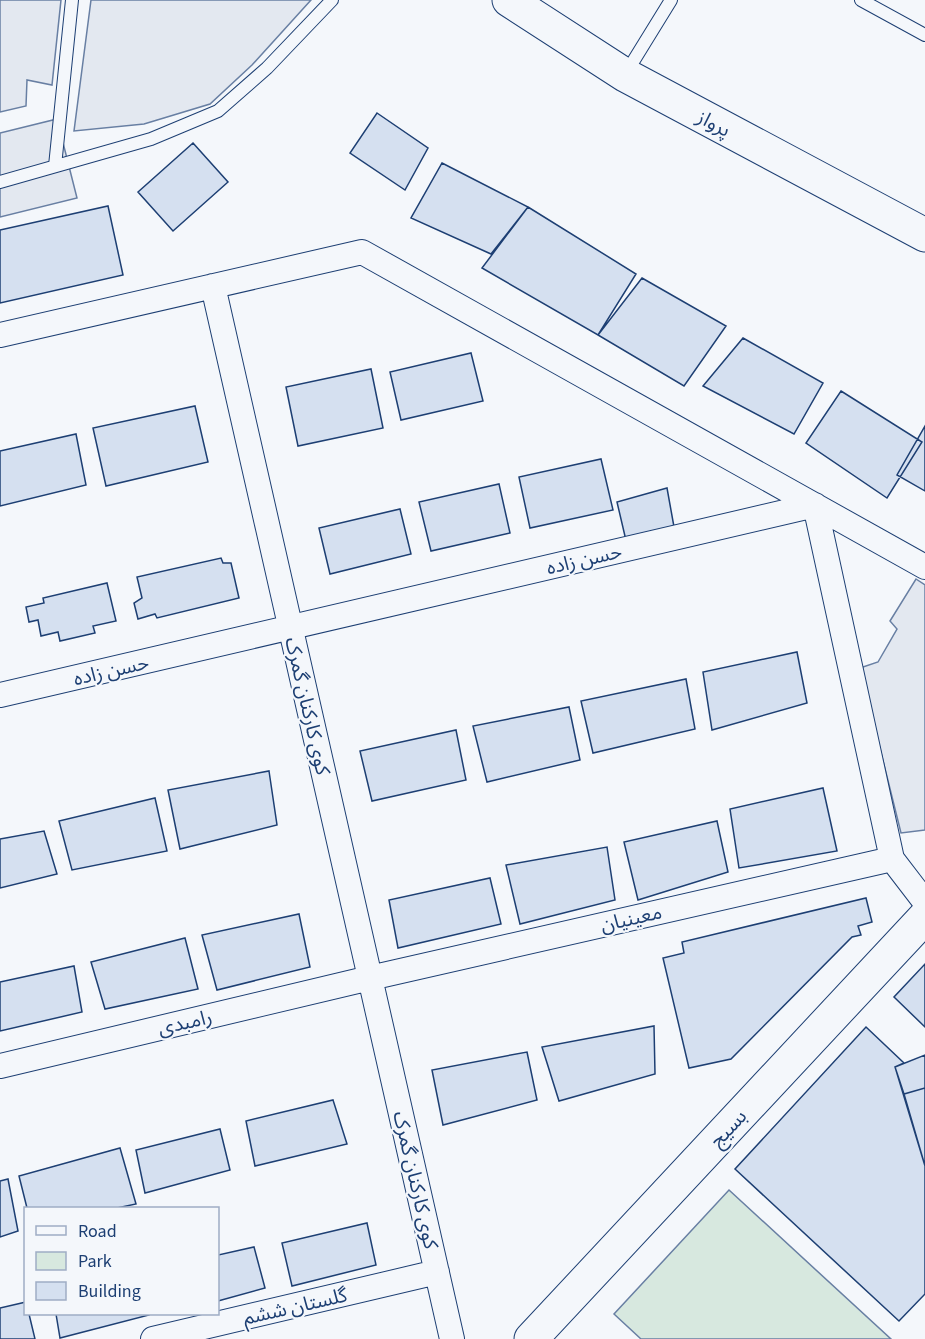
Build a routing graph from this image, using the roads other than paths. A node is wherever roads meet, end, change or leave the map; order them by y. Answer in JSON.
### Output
{"nodes":[{"id":1,"x":72,"y":0,"type":"edge"},
{"id":2,"x":332,"y":0,"type":"edge"},
{"id":3,"x":509,"y":0,"type":"edge"},
{"id":4,"x":671,"y":0,"type":"edge"},
{"id":5,"x":861,"y":0,"type":"edge"},
{"id":6,"x":925,"y":35,"type":"edge"},
{"id":7,"x":625,"y":75,"type":"junction"},
{"id":8,"x":55,"y":166,"type":"junction"},
{"id":9,"x":0,"y":182,"type":"edge"},
{"id":10,"x":925,"y":235,"type":"edge"},
{"id":11,"x":213,"y":286,"type":"junction"},
{"id":12,"x":0,"y":335,"type":"edge"},
{"id":13,"x":815,"y":505,"type":"junction"},
{"id":14,"x":925,"y":567,"type":"edge"},
{"id":15,"x":291,"y":628,"type":"junction"},
{"id":16,"x":0,"y":695,"type":"edge"},
{"id":17,"x":891,"y":859,"type":"junction"},
{"id":18,"x":925,"y":902,"type":"edge"},
{"id":19,"x":925,"y":918,"type":"edge"},
{"id":20,"x":370,"y":978,"type":"junction"},
{"id":21,"x":0,"y":1066,"type":"edge"},
{"id":22,"x":437,"y":1272,"type":"junction"},
{"id":23,"x":153,"y":1339,"type":"edge"},
{"id":24,"x":452,"y":1339,"type":"edge"},
{"id":25,"x":531,"y":1339,"type":"edge"}],
"edges":[{"from":1,"to":8,"type":"lane"},
{"from":2,"to":8,"type":"lane"},
{"from":3,"to":7,"type":"main road","name":"پرواز"},
{"from":4,"to":7,"type":"lane"},
{"from":5,"to":6,"type":"lane"},
{"from":7,"to":10,"type":"main road","name":"پرواز"},
{"from":8,"to":9,"type":"lane"},
{"from":11,"to":12,"type":"street"},
{"from":11,"to":13,"type":"street"},
{"from":11,"to":15,"type":"street","name":"کوی کارکنان گمرک"},
{"from":13,"to":14,"type":"street"},
{"from":13,"to":15,"type":"street","name":"حسن زاده"},
{"from":13,"to":17,"type":"street"},
{"from":15,"to":16,"type":"street","name":"حسن زاده"},
{"from":15,"to":20,"type":"street","name":"کوی کارکنان گمرک"},
{"from":17,"to":18,"type":"street"},
{"from":17,"to":20,"type":"street","name":"معینیان"},
{"from":19,"to":25,"type":"main road","name":"بسیج"},
{"from":20,"to":21,"type":"street","name":"رامبدی"},
{"from":20,"to":22,"type":"street","name":"کوی کارکنان گمرک"},
{"from":22,"to":23,"type":"street","name":"گلستان ششم"},
{"from":22,"to":24,"type":"street","name":"کوی کارکنان گمرک"}]}
